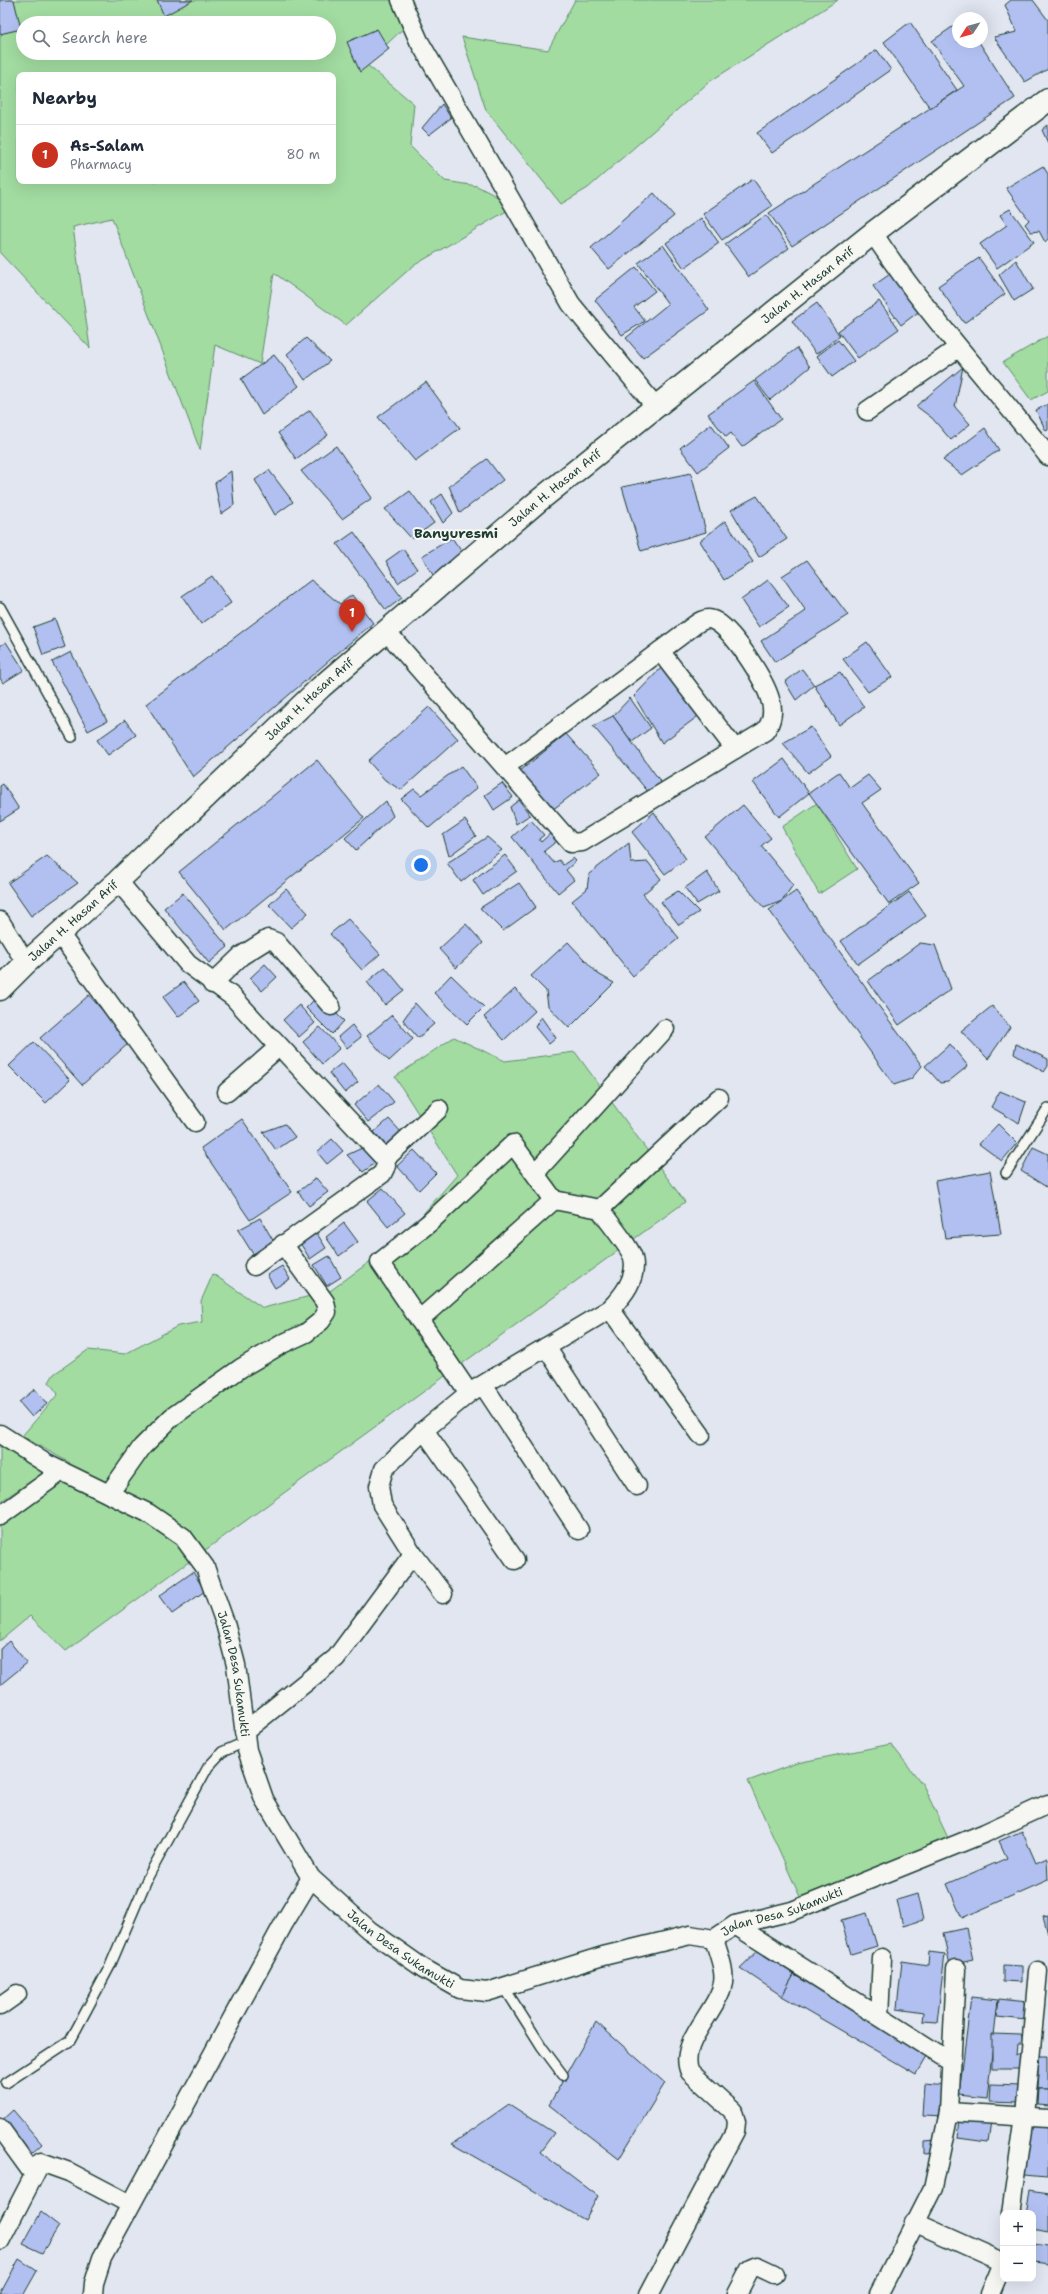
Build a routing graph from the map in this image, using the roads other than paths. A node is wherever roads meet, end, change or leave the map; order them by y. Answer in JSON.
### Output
{"nodes":[{"id":1,"x":401,"y":0,"type":"edge"},
{"id":2,"x":1048,"y":100,"type":"edge"},
{"id":3,"x":873,"y":233,"type":"junction"},
{"id":4,"x":958,"y":348,"type":"junction"},
{"id":5,"x":656,"y":407,"type":"junction"},
{"id":6,"x":866,"y":411,"type":"dead end"},
{"id":7,"x":1045,"y":447,"type":"edge"},
{"id":8,"x":0,"y":607,"type":"edge"},
{"id":9,"x":386,"y":631,"type":"junction"},
{"id":10,"x":660,"y":651,"type":"junction"},
{"id":11,"x":72,"y":737,"type":"dead end"},
{"id":12,"x":735,"y":749,"type":"junction"},
{"id":13,"x":505,"y":767,"type":"junction"},
{"id":14,"x":118,"y":881,"type":"junction"},
{"id":15,"x":0,"y":921,"type":"edge"},
{"id":16,"x":60,"y":933,"type":"junction"},
{"id":17,"x":26,"y":963,"type":"junction"},
{"id":18,"x":212,"y":984,"type":"junction"},
{"id":19,"x":0,"y":989,"type":"edge"},
{"id":20,"x":331,"y":1006,"type":"dead end"},
{"id":21,"x":665,"y":1029,"type":"dead end"},
{"id":22,"x":272,"y":1038,"type":"junction"},
{"id":23,"x":227,"y":1092,"type":"dead end"},
{"id":24,"x":719,"y":1098,"type":"dead end"},
{"id":25,"x":1048,"y":1108,"type":"edge"},
{"id":26,"x":439,"y":1109,"type":"dead end"},
{"id":27,"x":195,"y":1122,"type":"dead end"},
{"id":28,"x":384,"y":1159,"type":"junction"},
{"id":29,"x":535,"y":1173,"type":"junction"},
{"id":30,"x":1006,"y":1173,"type":"dead end"},
{"id":31,"x":554,"y":1200,"type":"junction"},
{"id":32,"x":600,"y":1209,"type":"junction"},
{"id":33,"x":283,"y":1244,"type":"junction"},
{"id":34,"x":254,"y":1266,"type":"dead end"},
{"id":35,"x":610,"y":1309,"type":"junction"},
{"id":36,"x":419,"y":1320,"type":"junction"},
{"id":37,"x":546,"y":1347,"type":"junction"},
{"id":38,"x":476,"y":1389,"type":"junction"},
{"id":39,"x":424,"y":1430,"type":"junction"},
{"id":40,"x":0,"y":1434,"type":"edge"},
{"id":41,"x":701,"y":1435,"type":"dead end"},
{"id":42,"x":62,"y":1471,"type":"junction"},
{"id":43,"x":637,"y":1486,"type":"dead end"},
{"id":44,"x":109,"y":1494,"type":"junction"},
{"id":45,"x":0,"y":1516,"type":"edge"},
{"id":46,"x":579,"y":1530,"type":"dead end"},
{"id":47,"x":413,"y":1554,"type":"junction"},
{"id":48,"x":515,"y":1560,"type":"dead end"},
{"id":49,"x":443,"y":1594,"type":"dead end"},
{"id":50,"x":245,"y":1737,"type":"junction"},
{"id":51,"x":1048,"y":1804,"type":"edge"},
{"id":52,"x":311,"y":1878,"type":"junction"},
{"id":53,"x":735,"y":1925,"type":"junction"},
{"id":54,"x":714,"y":1939,"type":"junction"},
{"id":55,"x":882,"y":1958,"type":"dead end"},
{"id":56,"x":956,"y":1969,"type":"dead end"},
{"id":57,"x":1038,"y":1971,"type":"dead end"},
{"id":58,"x":504,"y":1987,"type":"junction"},
{"id":59,"x":17,"y":1994,"type":"dead end"},
{"id":60,"x":0,"y":2006,"type":"edge"},
{"id":61,"x":879,"y":2016,"type":"junction"},
{"id":62,"x":951,"y":2062,"type":"junction"},
{"id":63,"x":563,"y":2075,"type":"dead end"},
{"id":64,"x":6,"y":2084,"type":"dead end"},
{"id":65,"x":949,"y":2112,"type":"junction"},
{"id":66,"x":1025,"y":2116,"type":"junction"},
{"id":67,"x":1048,"y":2118,"type":"edge"},
{"id":68,"x":0,"y":2128,"type":"edge"},
{"id":69,"x":34,"y":2175,"type":"junction"},
{"id":70,"x":130,"y":2204,"type":"junction"},
{"id":71,"x":1011,"y":2210,"type":"edge"},
{"id":72,"x":914,"y":2222,"type":"junction"},
{"id":73,"x":0,"y":2241,"type":"edge"},
{"id":74,"x":1000,"y":2261,"type":"edge"},
{"id":75,"x":1000,"y":2269,"type":"edge"},
{"id":76,"x":774,"y":2274,"type":"dead end"},
{"id":77,"x":884,"y":2292,"type":"edge"},
{"id":78,"x":93,"y":2294,"type":"edge"},
{"id":79,"x":649,"y":2294,"type":"edge"},
{"id":80,"x":737,"y":2294,"type":"edge"},
{"id":81,"x":990,"y":2294,"type":"edge"}],
"edges":[{"from":1,"to":5,"type":"street"},
{"from":2,"to":3,"type":"main road","name":"Jalan H. Hasan Arif"},
{"from":3,"to":4,"type":"street"},
{"from":3,"to":5,"type":"main road","name":"Jalan H. Hasan Arif"},
{"from":4,"to":6,"type":"street"},
{"from":4,"to":7,"type":"street"},
{"from":5,"to":9,"type":"main road","name":"Jalan H. Hasan Arif"},
{"from":8,"to":11,"type":"lane"},
{"from":9,"to":13,"type":"street"},
{"from":9,"to":14,"type":"main road","name":"Jalan H. Hasan Arif"},
{"from":10,"to":12,"type":"street"},
{"from":10,"to":12,"type":"street"},
{"from":10,"to":13,"type":"street"},
{"from":12,"to":13,"type":"street"},
{"from":14,"to":16,"type":"main road","name":"Jalan H. Hasan Arif"},
{"from":14,"to":18,"type":"street"},
{"from":15,"to":17,"type":"street"},
{"from":16,"to":17,"type":"main road","name":"Jalan H. Hasan Arif"},
{"from":16,"to":27,"type":"street"},
{"from":17,"to":19,"type":"main road","name":"Jalan H. Hasan Arif"},
{"from":18,"to":20,"type":"street"},
{"from":18,"to":22,"type":"street"},
{"from":21,"to":29,"type":"street"},
{"from":22,"to":23,"type":"street"},
{"from":22,"to":28,"type":"street"},
{"from":24,"to":32,"type":"street"},
{"from":25,"to":30,"type":"lane"},
{"from":26,"to":28,"type":"street"},
{"from":28,"to":33,"type":"street"},
{"from":29,"to":31,"type":"street"},
{"from":29,"to":36,"type":"street"},
{"from":31,"to":32,"type":"street"},
{"from":31,"to":36,"type":"street"},
{"from":32,"to":35,"type":"street"},
{"from":33,"to":34,"type":"street"},
{"from":33,"to":44,"type":"street"},
{"from":35,"to":37,"type":"street"},
{"from":35,"to":41,"type":"street"},
{"from":36,"to":38,"type":"street"},
{"from":37,"to":38,"type":"street"},
{"from":37,"to":43,"type":"street"},
{"from":38,"to":39,"type":"street"},
{"from":38,"to":46,"type":"street"},
{"from":39,"to":47,"type":"street"},
{"from":39,"to":48,"type":"street"},
{"from":40,"to":42,"type":"street","name":"Jalan Desa Sukamukti"},
{"from":42,"to":44,"type":"street","name":"Jalan Desa Sukamukti"},
{"from":42,"to":45,"type":"street"},
{"from":44,"to":50,"type":"street","name":"Jalan Desa Sukamukti"},
{"from":47,"to":49,"type":"street"},
{"from":47,"to":50,"type":"street"},
{"from":50,"to":52,"type":"street","name":"Jalan Desa Sukamukti"},
{"from":50,"to":64,"type":"lane"},
{"from":51,"to":53,"type":"street","name":"Jalan Desa Sukamukti"},
{"from":52,"to":58,"type":"street","name":"Jalan Desa Sukamukti"},
{"from":52,"to":70,"type":"street"},
{"from":53,"to":54,"type":"street","name":"Jalan Desa Sukamukti"},
{"from":53,"to":61,"type":"street"},
{"from":54,"to":58,"type":"street","name":"Jalan Desa Sukamukti"},
{"from":54,"to":79,"type":"street"},
{"from":55,"to":61,"type":"street"},
{"from":56,"to":62,"type":"street"},
{"from":57,"to":66,"type":"street"},
{"from":58,"to":63,"type":"lane"},
{"from":59,"to":60,"type":"street"},
{"from":61,"to":62,"type":"street"},
{"from":62,"to":65,"type":"street"},
{"from":65,"to":66,"type":"street"},
{"from":65,"to":72,"type":"street"},
{"from":66,"to":67,"type":"street"},
{"from":66,"to":71,"type":"street"},
{"from":68,"to":69,"type":"street"},
{"from":69,"to":70,"type":"street"},
{"from":69,"to":73,"type":"street"},
{"from":70,"to":78,"type":"street"},
{"from":72,"to":74,"type":"street"},
{"from":72,"to":77,"type":"street"},
{"from":75,"to":81,"type":"street"},
{"from":76,"to":80,"type":"street"}]}
